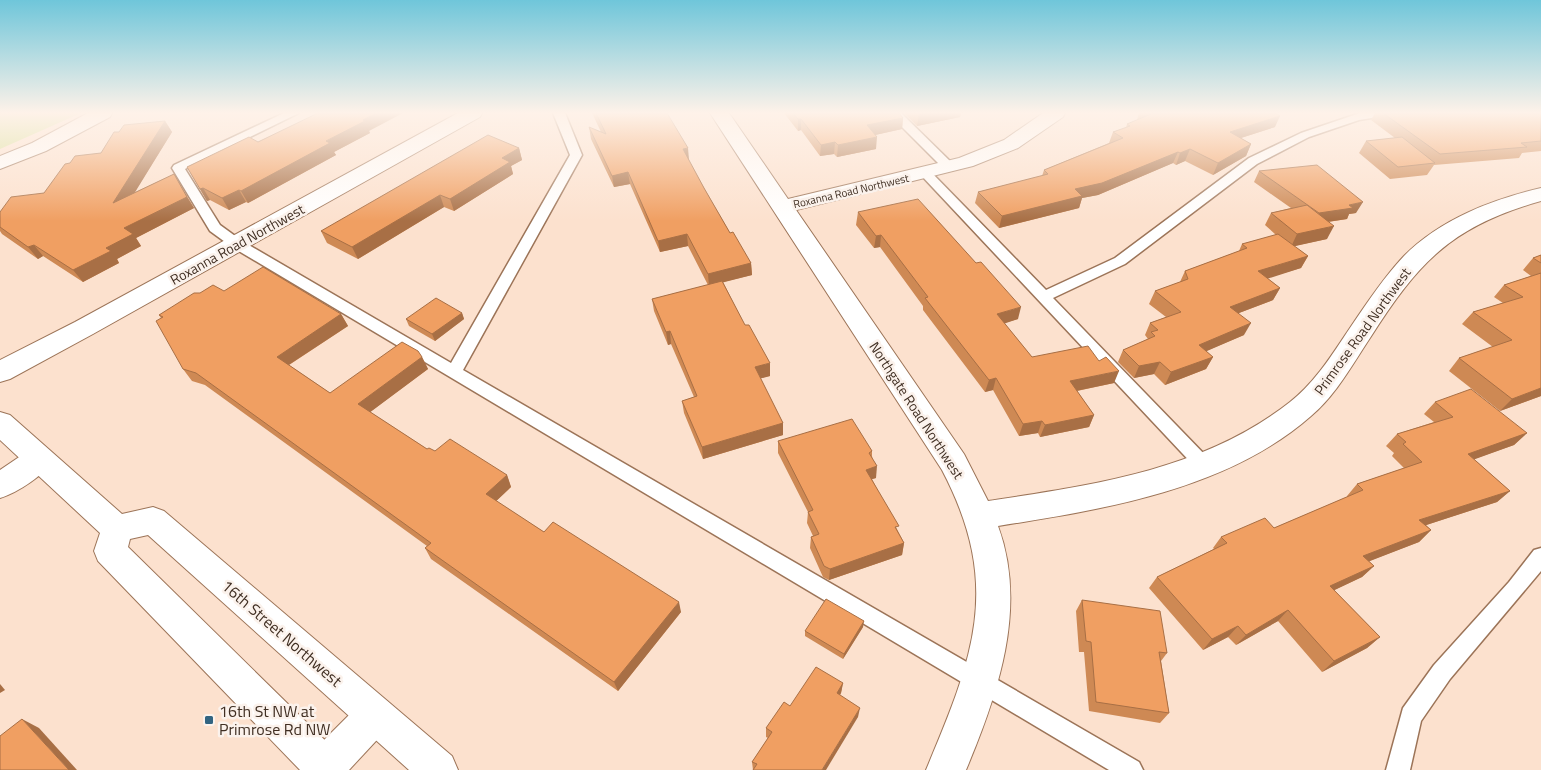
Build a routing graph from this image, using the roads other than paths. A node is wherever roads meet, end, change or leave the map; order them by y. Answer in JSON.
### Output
{"nodes":[{"id":1,"x":34,"y":149,"type":"edge"},
{"id":2,"x":218,"y":149,"type":"edge"},
{"id":3,"x":408,"y":149,"type":"edge"},
{"id":4,"x":574,"y":149,"type":"edge"},
{"id":5,"x":743,"y":149,"type":"edge"},
{"id":6,"x":931,"y":149,"type":"edge"},
{"id":7,"x":1000,"y":149,"type":"edge"},
{"id":8,"x":1277,"y":149,"type":"edge"},
{"id":9,"x":0,"y":163,"type":"edge"},
{"id":10,"x":949,"y":167,"type":"junction"},
{"id":11,"x":925,"y":173,"type":"junction"},
{"id":12,"x":1541,"y":194,"type":"edge"},
{"id":13,"x":782,"y":207,"type":"junction"},
{"id":14,"x":236,"y":244,"type":"junction"},
{"id":15,"x":1044,"y":297,"type":"junction"},
{"id":16,"x":0,"y":372,"type":"edge"},
{"id":17,"x":454,"y":372,"type":"junction"},
{"id":18,"x":0,"y":423,"type":"edge"},
{"id":19,"x":39,"y":459,"type":"junction"},
{"id":20,"x":1203,"y":464,"type":"junction"},
{"id":21,"x":0,"y":486,"type":"edge"},
{"id":22,"x":979,"y":516,"type":"junction"},
{"id":23,"x":117,"y":529,"type":"junction"},
{"id":24,"x":1541,"y":556,"type":"edge"},
{"id":25,"x":980,"y":681,"type":"junction"},
{"id":26,"x":375,"y":715,"type":"junction"},
{"id":27,"x":325,"y":769,"type":"edge"},
{"id":28,"x":438,"y":770,"type":"edge"},
{"id":29,"x":946,"y":770,"type":"edge"},
{"id":30,"x":1131,"y":770,"type":"edge"},
{"id":31,"x":1398,"y":770,"type":"edge"}],
"edges":[{"from":1,"to":9,"type":"street"},
{"from":2,"to":14,"type":"lane"},
{"from":3,"to":14,"type":"street","name":"Roxanna Road Northwest"},
{"from":4,"to":17,"type":"lane"},
{"from":5,"to":13,"type":"street","name":"Northgate Road Northwest"},
{"from":6,"to":10,"type":"lane"},
{"from":7,"to":10,"type":"street","name":"Roxanna Road Northwest"},
{"from":8,"to":15,"type":"lane"},
{"from":10,"to":11,"type":"street","name":"Roxanna Road Northwest"},
{"from":11,"to":13,"type":"street","name":"Roxanna Road Northwest"},
{"from":11,"to":15,"type":"lane"},
{"from":12,"to":20,"type":"street","name":"Primrose Road Northwest"},
{"from":13,"to":22,"type":"street","name":"Northgate Road Northwest"},
{"from":14,"to":16,"type":"street","name":"Roxanna Road Northwest"},
{"from":14,"to":17,"type":"lane"},
{"from":15,"to":20,"type":"lane"},
{"from":17,"to":25,"type":"lane"},
{"from":18,"to":19,"type":"street"},
{"from":19,"to":21,"type":"street"},
{"from":19,"to":23,"type":"street"},
{"from":20,"to":22,"type":"street","name":"Primrose Road Northwest"},
{"from":22,"to":25,"type":"street","name":"Northgate Road Northwest"},
{"from":23,"to":26,"type":"street","name":"16th Street Northwest"},
{"from":23,"to":27,"type":"street"},
{"from":24,"to":31,"type":"lane"},
{"from":25,"to":29,"type":"street","name":"Northgate Road Northwest"},
{"from":25,"to":30,"type":"lane"},
{"from":26,"to":27,"type":"street"},
{"from":26,"to":28,"type":"street","name":"16th Street Northwest"}]}
